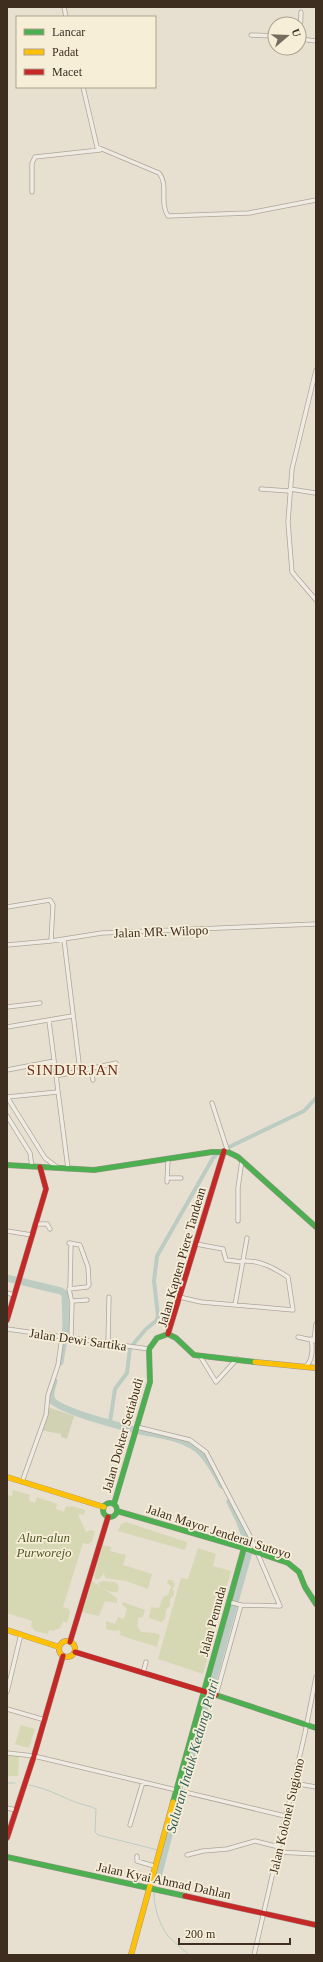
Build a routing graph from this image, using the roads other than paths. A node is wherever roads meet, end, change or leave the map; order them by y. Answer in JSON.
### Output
{"nodes":[{"id":1,"x":301,"y":12,"type":"dead end"},
{"id":2,"x":301,"y":16,"type":"edge"},
{"id":3,"x":251,"y":35,"type":"dead end"},
{"id":4,"x":267,"y":36,"type":"edge"},
{"id":5,"x":83,"y":88,"type":"edge"},
{"id":6,"x":100,"y":150,"type":"junction"},
{"id":7,"x":32,"y":192,"type":"dead end"},
{"id":8,"x":316,"y":200,"type":"edge"},
{"id":9,"x":316,"y":370,"type":"edge"},
{"id":10,"x":262,"y":489,"type":"dead end"},
{"id":11,"x":289,"y":490,"type":"junction"},
{"id":12,"x":315,"y":493,"type":"edge"},
{"id":13,"x":316,"y":600,"type":"edge"},
{"id":14,"x":7,"y":907,"type":"edge"},
{"id":15,"x":316,"y":924,"type":"edge"},
{"id":16,"x":64,"y":940,"type":"junction"},
{"id":17,"x":51,"y":941,"type":"junction"},
{"id":18,"x":7,"y":945,"type":"edge"},
{"id":19,"x":40,"y":1003,"type":"dead end"},
{"id":20,"x":7,"y":1008,"type":"edge"},
{"id":21,"x":72,"y":1016,"type":"junction"},
{"id":22,"x":49,"y":1021,"type":"junction"},
{"id":23,"x":7,"y":1027,"type":"edge"},
{"id":24,"x":54,"y":1061,"type":"junction"},
{"id":25,"x":116,"y":1063,"type":"dead end"},
{"id":26,"x":91,"y":1069,"type":"junction"},
{"id":27,"x":7,"y":1070,"type":"edge"},
{"id":28,"x":80,"y":1071,"type":"junction"},
{"id":29,"x":56,"y":1076,"type":"junction"},
{"id":30,"x":92,"y":1080,"type":"dead end"},
{"id":31,"x":58,"y":1092,"type":"junction"},
{"id":32,"x":7,"y":1097,"type":"edge"},
{"id":33,"x":212,"y":1103,"type":"dead end"},
{"id":34,"x":7,"y":1116,"type":"edge"},
{"id":35,"x":224,"y":1150,"type":"junction"},
{"id":36,"x":168,"y":1160,"type":"junction"},
{"id":37,"x":242,"y":1160,"type":"junction"},
{"id":38,"x":7,"y":1166,"type":"edge"},
{"id":39,"x":32,"y":1167,"type":"junction"},
{"id":40,"x":40,"y":1167,"type":"junction"},
{"id":41,"x":58,"y":1168,"type":"junction"},
{"id":42,"x":68,"y":1169,"type":"junction"},
{"id":43,"x":167,"y":1178,"type":"junction"},
{"id":44,"x":181,"y":1178,"type":"dead end"},
{"id":45,"x":167,"y":1182,"type":"dead end"},
{"id":46,"x":238,"y":1221,"type":"dead end"},
{"id":47,"x":35,"y":1224,"type":"junction"},
{"id":48,"x":316,"y":1228,"type":"edge"},
{"id":49,"x":50,"y":1229,"type":"dead end"},
{"id":50,"x":7,"y":1231,"type":"edge"},
{"id":51,"x":32,"y":1235,"type":"junction"},
{"id":52,"x":247,"y":1238,"type":"dead end"},
{"id":53,"x":196,"y":1244,"type":"junction"},
{"id":54,"x":243,"y":1262,"type":"junction"},
{"id":55,"x":70,"y":1288,"type":"junction"},
{"id":56,"x":7,"y":1293,"type":"edge"},
{"id":57,"x":14,"y":1295,"type":"junction"},
{"id":58,"x":109,"y":1297,"type":"dead end"},
{"id":59,"x":179,"y":1297,"type":"junction"},
{"id":60,"x":87,"y":1300,"type":"dead end"},
{"id":61,"x":72,"y":1301,"type":"junction"},
{"id":62,"x":235,"y":1305,"type":"junction"},
{"id":63,"x":7,"y":1320,"type":"edge"},
{"id":64,"x":316,"y":1324,"type":"edge"},
{"id":65,"x":7,"y":1329,"type":"edge"},
{"id":66,"x":168,"y":1334,"type":"junction"},
{"id":67,"x":62,"y":1337,"type":"junction"},
{"id":68,"x":298,"y":1337,"type":"dead end"},
{"id":69,"x":70,"y":1338,"type":"junction"},
{"id":70,"x":314,"y":1340,"type":"edge"},
{"id":71,"x":108,"y":1343,"type":"junction"},
{"id":72,"x":149,"y":1349,"type":"junction"},
{"id":73,"x":200,"y":1356,"type":"junction"},
{"id":74,"x":237,"y":1360,"type":"junction"},
{"id":75,"x":305,"y":1367,"type":"junction"},
{"id":76,"x":316,"y":1368,"type":"edge"},
{"id":77,"x":136,"y":1430,"type":"junction"},
{"id":78,"x":7,"y":1477,"type":"edge"},
{"id":79,"x":22,"y":1482,"type":"junction"},
{"id":80,"x":114,"y":1504,"type":"junction"},
{"id":81,"x":104,"y":1507,"type":"junction"},
{"id":82,"x":117,"y":1511,"type":"junction"},
{"id":83,"x":108,"y":1517,"type":"junction"},
{"id":84,"x":245,"y":1548,"type":"junction"},
{"id":85,"x":255,"y":1552,"type":"junction"},
{"id":86,"x":230,"y":1603,"type":"junction"},
{"id":87,"x":316,"y":1604,"type":"edge"},
{"id":88,"x":240,"y":1605,"type":"junction"},
{"id":89,"x":7,"y":1630,"type":"edge"},
{"id":90,"x":21,"y":1634,"type":"junction"},
{"id":91,"x":70,"y":1642,"type":"junction"},
{"id":92,"x":59,"y":1646,"type":"junction"},
{"id":93,"x":75,"y":1652,"type":"junction"},
{"id":94,"x":63,"y":1656,"type":"junction"},
{"id":95,"x":146,"y":1662,"type":"dead end"},
{"id":96,"x":143,"y":1673,"type":"junction"},
{"id":97,"x":316,"y":1677,"type":"edge"},
{"id":98,"x":7,"y":1692,"type":"edge"},
{"id":99,"x":205,"y":1692,"type":"junction"},
{"id":100,"x":216,"y":1695,"type":"junction"},
{"id":101,"x":7,"y":1709,"type":"edge"},
{"id":102,"x":45,"y":1720,"type":"junction"},
{"id":103,"x":306,"y":1724,"type":"junction"},
{"id":104,"x":316,"y":1728,"type":"edge"},
{"id":105,"x":7,"y":1753,"type":"edge"},
{"id":106,"x":34,"y":1756,"type":"junction"},
{"id":107,"x":143,"y":1782,"type":"junction"},
{"id":108,"x":293,"y":1783,"type":"junction"},
{"id":109,"x":316,"y":1787,"type":"edge"},
{"id":110,"x":177,"y":1789,"type":"junction"},
{"id":111,"x":7,"y":1808,"type":"edge"},
{"id":112,"x":16,"y":1810,"type":"junction"},
{"id":113,"x":285,"y":1816,"type":"junction"},
{"id":114,"x":130,"y":1825,"type":"dead end"},
{"id":115,"x":7,"y":1838,"type":"edge"},
{"id":116,"x":279,"y":1846,"type":"junction"},
{"id":117,"x":278,"y":1852,"type":"junction"},
{"id":118,"x":316,"y":1854,"type":"edge"},
{"id":119,"x":187,"y":1855,"type":"dead end"},
{"id":120,"x":137,"y":1856,"type":"dead end"},
{"id":121,"x":7,"y":1857,"type":"edge"},
{"id":122,"x":154,"y":1866,"type":"junction"},
{"id":123,"x":149,"y":1887,"type":"junction"},
{"id":124,"x":264,"y":1913,"type":"junction"},
{"id":125,"x":316,"y":1925,"type":"edge"},
{"id":126,"x":131,"y":1955,"type":"edge"},
{"id":127,"x":254,"y":1955,"type":"edge"}],
"edges":[{"from":1,"to":2,"type":"street"},
{"from":3,"to":4,"type":"street"},
{"from":5,"to":6,"type":"street"},
{"from":6,"to":7,"type":"street"},
{"from":6,"to":8,"type":"street"},
{"from":9,"to":11,"type":"street"},
{"from":10,"to":11,"type":"street"},
{"from":11,"to":12,"type":"street"},
{"from":11,"to":13,"type":"street"},
{"from":14,"to":17,"type":"street"},
{"from":15,"to":16,"type":"street","name":"Jalan MR. Wilopo"},
{"from":16,"to":17,"type":"street","name":"Jalan MR. Wilopo"},
{"from":16,"to":21,"type":"street"},
{"from":17,"to":18,"type":"street","name":"Jalan MR. Wilopo"},
{"from":19,"to":20,"type":"street"},
{"from":21,"to":22,"type":"street"},
{"from":21,"to":28,"type":"street"},
{"from":22,"to":23,"type":"street"},
{"from":22,"to":24,"type":"street"},
{"from":24,"to":27,"type":"street"},
{"from":24,"to":29,"type":"street"},
{"from":25,"to":26,"type":"street"},
{"from":26,"to":28,"type":"street"},
{"from":26,"to":30,"type":"street"},
{"from":28,"to":29,"type":"street"},
{"from":29,"to":31,"type":"street"},
{"from":31,"to":32,"type":"street"},
{"from":31,"to":42,"type":"street"},
{"from":32,"to":41,"type":"street"},
{"from":33,"to":35,"type":"street"},
{"from":34,"to":39,"type":"street"},
{"from":35,"to":36,"type":"street"},
{"from":35,"to":37,"type":"street"},
{"from":35,"to":53,"type":"street","name":"Jalan Kapten Piere Tandean"},
{"from":36,"to":42,"type":"street"},
{"from":36,"to":43,"type":"street"},
{"from":37,"to":46,"type":"street"},
{"from":37,"to":48,"type":"street"},
{"from":38,"to":39,"type":"street"},
{"from":39,"to":40,"type":"street"},
{"from":40,"to":41,"type":"street"},
{"from":40,"to":47,"type":"street"},
{"from":41,"to":42,"type":"street"},
{"from":43,"to":44,"type":"street"},
{"from":43,"to":45,"type":"street"},
{"from":47,"to":49,"type":"street"},
{"from":47,"to":51,"type":"street"},
{"from":50,"to":51,"type":"street"},
{"from":51,"to":57,"type":"street"},
{"from":52,"to":54,"type":"street"},
{"from":53,"to":54,"type":"street"},
{"from":53,"to":59,"type":"street","name":"Jalan Kapten Piere Tandean"},
{"from":54,"to":62,"type":"street"},
{"from":54,"to":62,"type":"street"},
{"from":55,"to":55,"type":"street"},
{"from":55,"to":61,"type":"street"},
{"from":56,"to":57,"type":"street"},
{"from":57,"to":63,"type":"street"},
{"from":58,"to":71,"type":"street"},
{"from":59,"to":62,"type":"street"},
{"from":59,"to":66,"type":"street","name":"Jalan Kapten Piere Tandean"},
{"from":60,"to":61,"type":"street"},
{"from":61,"to":69,"type":"street"},
{"from":64,"to":70,"type":"street"},
{"from":65,"to":67,"type":"street","name":"Jalan Dewi Sartika"},
{"from":66,"to":72,"type":"street"},
{"from":66,"to":73,"type":"street","name":"Jalan Kapten Piere Tandean"},
{"from":67,"to":69,"type":"street","name":"Jalan Dewi Sartika"},
{"from":67,"to":79,"type":"street"},
{"from":68,"to":70,"type":"street"},
{"from":69,"to":71,"type":"street","name":"Jalan Dewi Sartika"},
{"from":70,"to":75,"type":"street"},
{"from":71,"to":72,"type":"street","name":"Jalan Dewi Sartika"},
{"from":72,"to":77,"type":"street","name":"Jalan Dokter Setiabudi"},
{"from":73,"to":74,"type":"street","name":"Jalan Kapten Piere Tandean"},
{"from":73,"to":74,"type":"street"},
{"from":74,"to":75,"type":"street","name":"Jalan Kapten Piere Tandean"},
{"from":75,"to":76,"type":"street","name":"Jalan Kapten Piere Tandean"},
{"from":77,"to":80,"type":"street","name":"Jalan Dokter Setiabudi"},
{"from":77,"to":85,"type":"street"},
{"from":78,"to":79,"type":"street"},
{"from":79,"to":81,"type":"street"},
{"from":80,"to":81,"type":"street"},
{"from":80,"to":82,"type":"street"},
{"from":81,"to":83,"type":"street"},
{"from":82,"to":83,"type":"street"},
{"from":82,"to":84,"type":"street","name":"Jalan Mayor Jenderal Sutoyo"},
{"from":83,"to":91,"type":"street"},
{"from":84,"to":85,"type":"street","name":"Jalan Mayor Jenderal Sutoyo"},
{"from":84,"to":86,"type":"street","name":"Jalan Pemuda"},
{"from":85,"to":87,"type":"street","name":"Jalan Mayor Jenderal Sutoyo"},
{"from":85,"to":88,"type":"street"},
{"from":86,"to":88,"type":"street"},
{"from":86,"to":99,"type":"street","name":"Jalan Pemuda"},
{"from":88,"to":100,"type":"street"},
{"from":89,"to":90,"type":"street"},
{"from":90,"to":92,"type":"street"},
{"from":90,"to":98,"type":"street"},
{"from":91,"to":92,"type":"street"},
{"from":91,"to":93,"type":"street"},
{"from":92,"to":94,"type":"street"},
{"from":93,"to":94,"type":"street"},
{"from":93,"to":96,"type":"street"},
{"from":94,"to":102,"type":"street"},
{"from":95,"to":96,"type":"street"},
{"from":96,"to":99,"type":"street"},
{"from":97,"to":103,"type":"street","name":"Jalan Kolonel Sugiono"},
{"from":99,"to":100,"type":"street"},
{"from":99,"to":110,"type":"street","name":"Jalan Pemuda"},
{"from":100,"to":103,"type":"street"},
{"from":101,"to":102,"type":"street"},
{"from":102,"to":106,"type":"street"},
{"from":103,"to":104,"type":"street"},
{"from":103,"to":108,"type":"street","name":"Jalan Kolonel Sugiono"},
{"from":105,"to":106,"type":"street"},
{"from":106,"to":107,"type":"street"},
{"from":106,"to":112,"type":"street"},
{"from":107,"to":110,"type":"street"},
{"from":107,"to":114,"type":"street"},
{"from":108,"to":109,"type":"street"},
{"from":108,"to":113,"type":"street","name":"Jalan Kolonel Sugiono"},
{"from":110,"to":113,"type":"street"},
{"from":110,"to":122,"type":"street","name":"Jalan Pemuda"},
{"from":111,"to":112,"type":"street"},
{"from":112,"to":115,"type":"street"},
{"from":113,"to":116,"type":"street","name":"Jalan Kolonel Sugiono"},
{"from":116,"to":117,"type":"street","name":"Jalan Kolonel Sugiono"},
{"from":116,"to":119,"type":"street"},
{"from":117,"to":118,"type":"street"},
{"from":117,"to":124,"type":"street","name":"Jalan Kolonel Sugiono"},
{"from":120,"to":122,"type":"street"},
{"from":121,"to":123,"type":"street","name":"Jalan Kyai Ahmad Dahlan"},
{"from":122,"to":123,"type":"street","name":"Jalan Pemuda"},
{"from":123,"to":124,"type":"street","name":"Jalan Kyai Ahmad Dahlan"},
{"from":123,"to":126,"type":"street","name":"Jalan Pemuda"},
{"from":124,"to":125,"type":"street","name":"Jalan Kyai Ahmad Dahlan"},
{"from":124,"to":127,"type":"street","name":"Jalan Kolonel Sugiono"}]}
